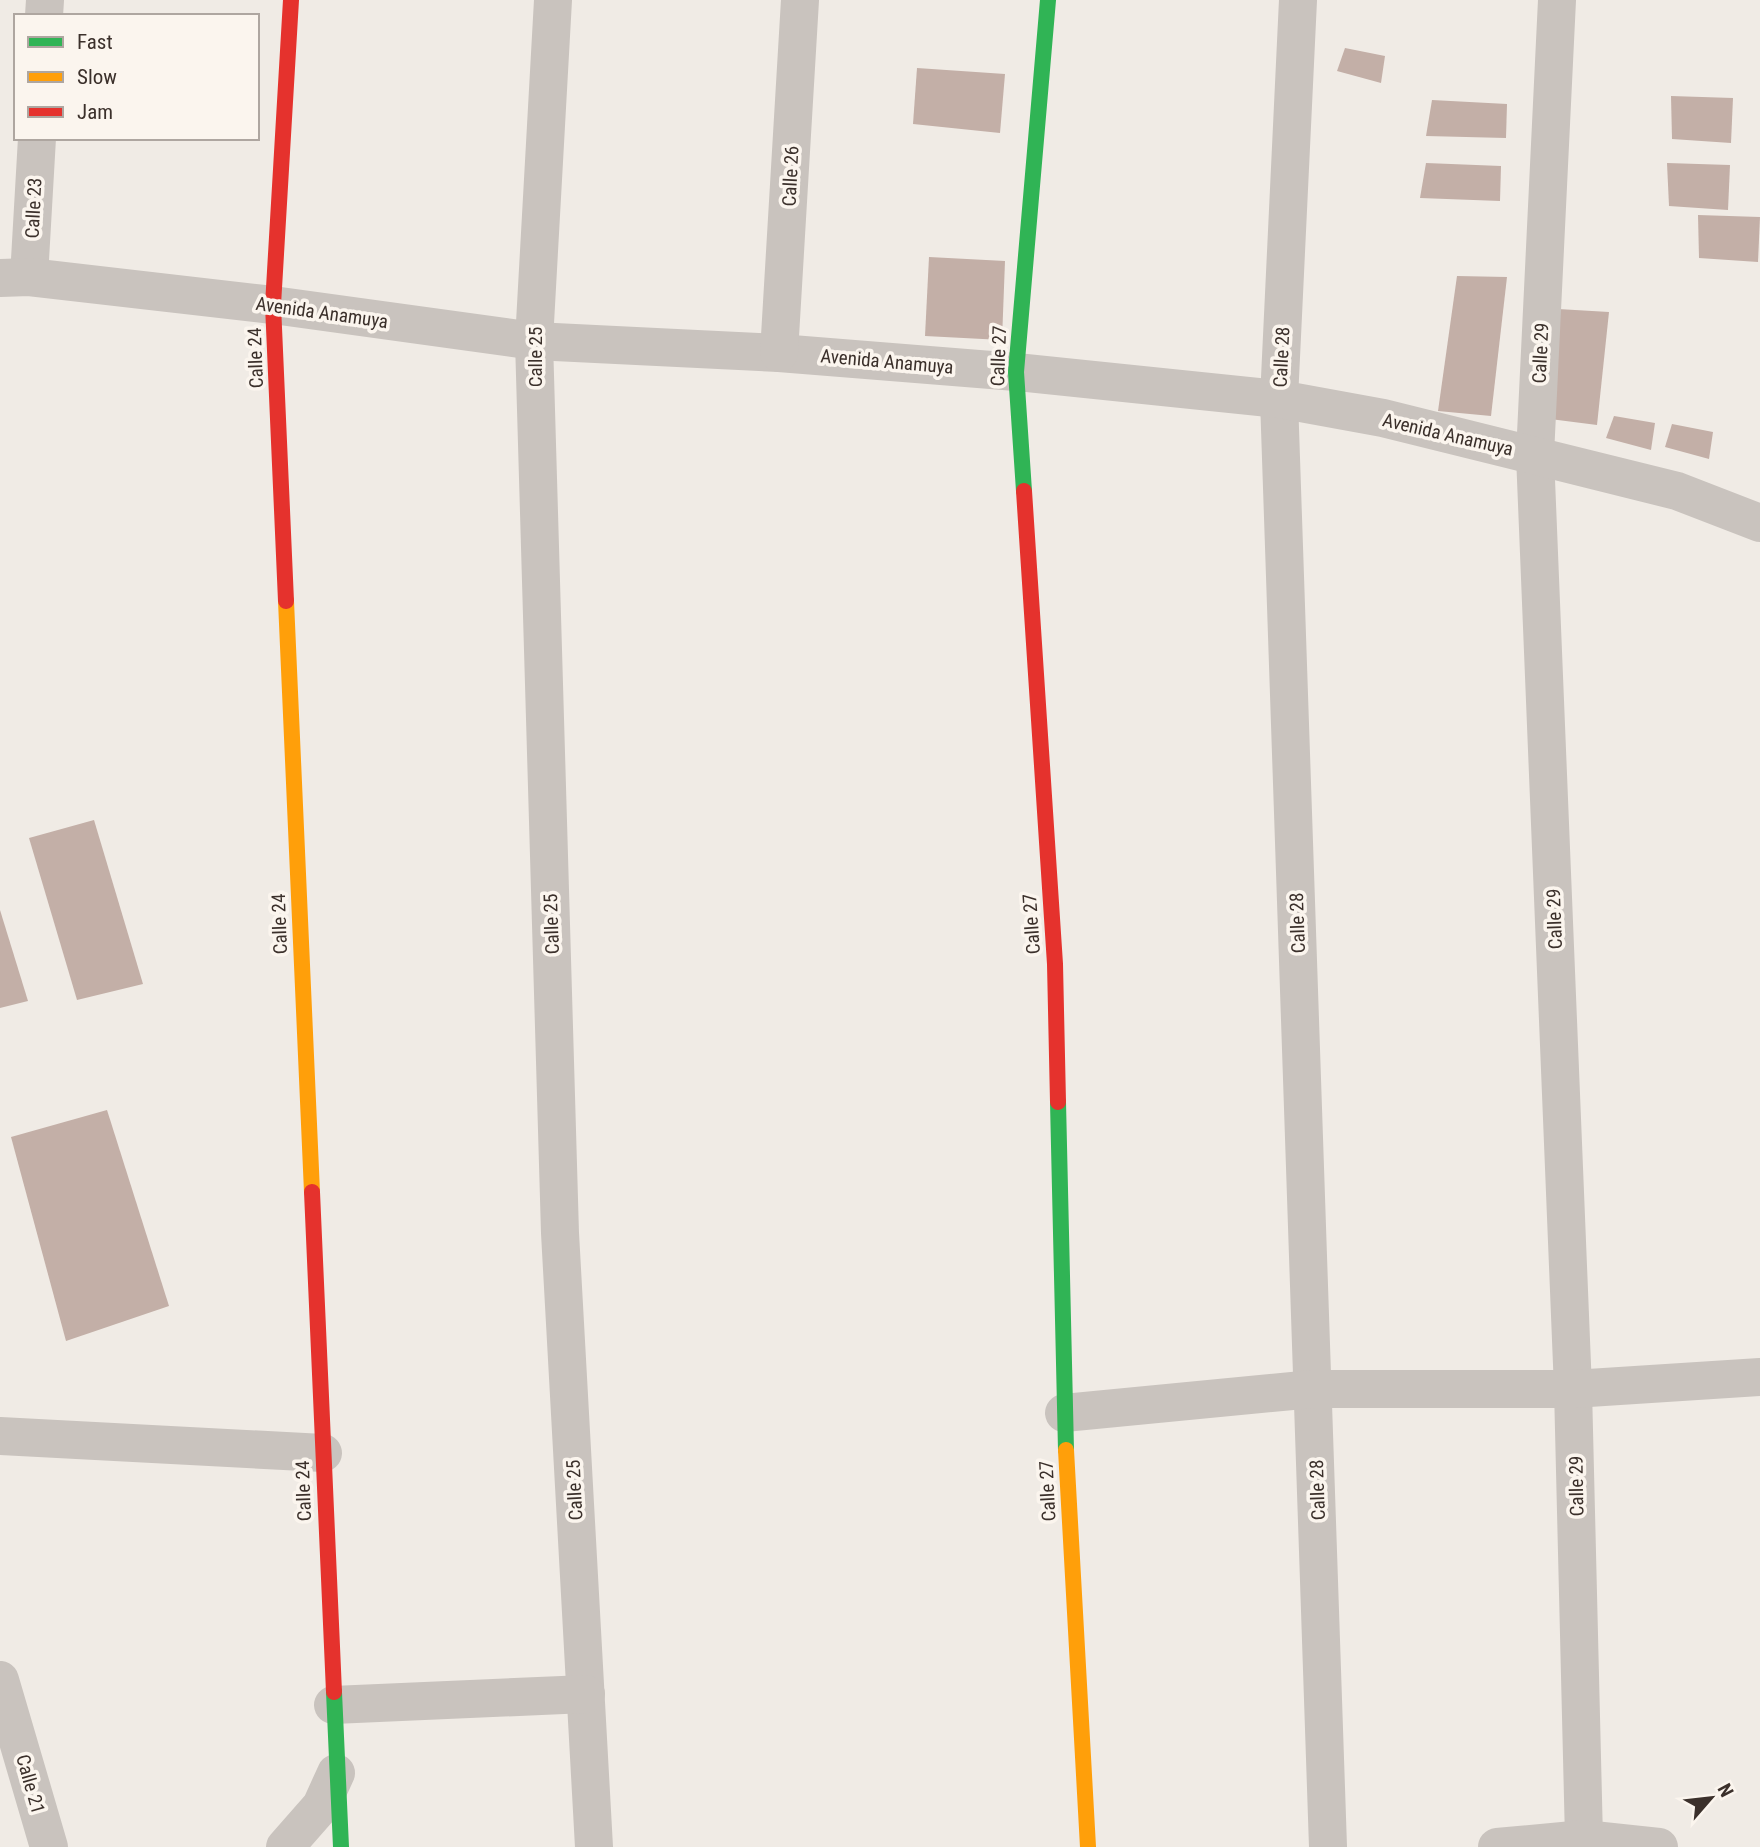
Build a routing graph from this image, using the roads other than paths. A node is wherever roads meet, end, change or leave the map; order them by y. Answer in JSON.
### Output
{"nodes":[{"id":1,"x":291,"y":0,"type":"edge"},
{"id":2,"x":553,"y":0,"type":"edge"},
{"id":3,"x":800,"y":0,"type":"edge"},
{"id":4,"x":1048,"y":0,"type":"edge"},
{"id":5,"x":1298,"y":0,"type":"edge"},
{"id":6,"x":1557,"y":0,"type":"edge"},
{"id":7,"x":37,"y":140,"type":"edge"},
{"id":8,"x":14,"y":278,"type":"edge"},
{"id":9,"x":274,"y":305,"type":"junction"},
{"id":10,"x":534,"y":341,"type":"junction"},
{"id":11,"x":779,"y":353,"type":"junction"},
{"id":12,"x":1016,"y":372,"type":"junction"},
{"id":13,"x":1279,"y":399,"type":"junction"},
{"id":14,"x":1535,"y":455,"type":"junction"},
{"id":15,"x":1760,"y":523,"type":"edge"},
{"id":16,"x":1760,"y":1377,"type":"edge"},
{"id":17,"x":1313,"y":1389,"type":"junction"},
{"id":18,"x":1573,"y":1389,"type":"junction"},
{"id":19,"x":1064,"y":1413,"type":"junction"},
{"id":20,"x":0,"y":1436,"type":"edge"},
{"id":21,"x":323,"y":1453,"type":"junction"},
{"id":22,"x":0,"y":1680,"type":"edge"},
{"id":23,"x":586,"y":1694,"type":"junction"},
{"id":24,"x":333,"y":1705,"type":"junction"},
{"id":25,"x":336,"y":1773,"type":"junction"},
{"id":26,"x":1584,"y":1839,"type":"junction"},
{"id":27,"x":49,"y":1847,"type":"edge"},
{"id":28,"x":285,"y":1847,"type":"edge"},
{"id":29,"x":341,"y":1847,"type":"edge"},
{"id":30,"x":594,"y":1847,"type":"edge"},
{"id":31,"x":1088,"y":1847,"type":"edge"},
{"id":32,"x":1328,"y":1847,"type":"edge"},
{"id":33,"x":1497,"y":1847,"type":"edge"},
{"id":34,"x":1659,"y":1847,"type":"edge"}],
"edges":[{"from":1,"to":9,"type":"street","name":"Calle 24"},
{"from":2,"to":10,"type":"street","name":"Calle 25"},
{"from":3,"to":11,"type":"street","name":"Calle 26"},
{"from":4,"to":12,"type":"street","name":"Calle 27"},
{"from":5,"to":13,"type":"street","name":"Calle 28"},
{"from":6,"to":14,"type":"street","name":"Calle 29"},
{"from":7,"to":8,"type":"street","name":"Calle 23"},
{"from":8,"to":9,"type":"street","name":"Avenida Anamuya"},
{"from":9,"to":10,"type":"street","name":"Avenida Anamuya"},
{"from":9,"to":21,"type":"street","name":"Calle 24"},
{"from":10,"to":11,"type":"street","name":"Avenida Anamuya"},
{"from":10,"to":23,"type":"street","name":"Calle 25"},
{"from":11,"to":12,"type":"street","name":"Avenida Anamuya"},
{"from":12,"to":13,"type":"street","name":"Avenida Anamuya"},
{"from":12,"to":19,"type":"street","name":"Calle 27"},
{"from":13,"to":14,"type":"street","name":"Avenida Anamuya"},
{"from":13,"to":17,"type":"street","name":"Calle 28"},
{"from":14,"to":15,"type":"street","name":"Avenida Anamuya"},
{"from":14,"to":18,"type":"street","name":"Calle 29"},
{"from":16,"to":18,"type":"street"},
{"from":17,"to":18,"type":"street"},
{"from":17,"to":19,"type":"street"},
{"from":17,"to":32,"type":"street","name":"Calle 28"},
{"from":18,"to":26,"type":"street","name":"Calle 29"},
{"from":19,"to":31,"type":"street","name":"Calle 27"},
{"from":20,"to":21,"type":"street"},
{"from":21,"to":24,"type":"street","name":"Calle 24"},
{"from":22,"to":27,"type":"street","name":"Calle 21"},
{"from":23,"to":24,"type":"street"},
{"from":23,"to":30,"type":"street","name":"Calle 25"},
{"from":24,"to":25,"type":"street","name":"Calle 24"},
{"from":25,"to":28,"type":"street"},
{"from":25,"to":29,"type":"street","name":"Calle 24"},
{"from":26,"to":33,"type":"street"},
{"from":26,"to":34,"type":"street"}]}
